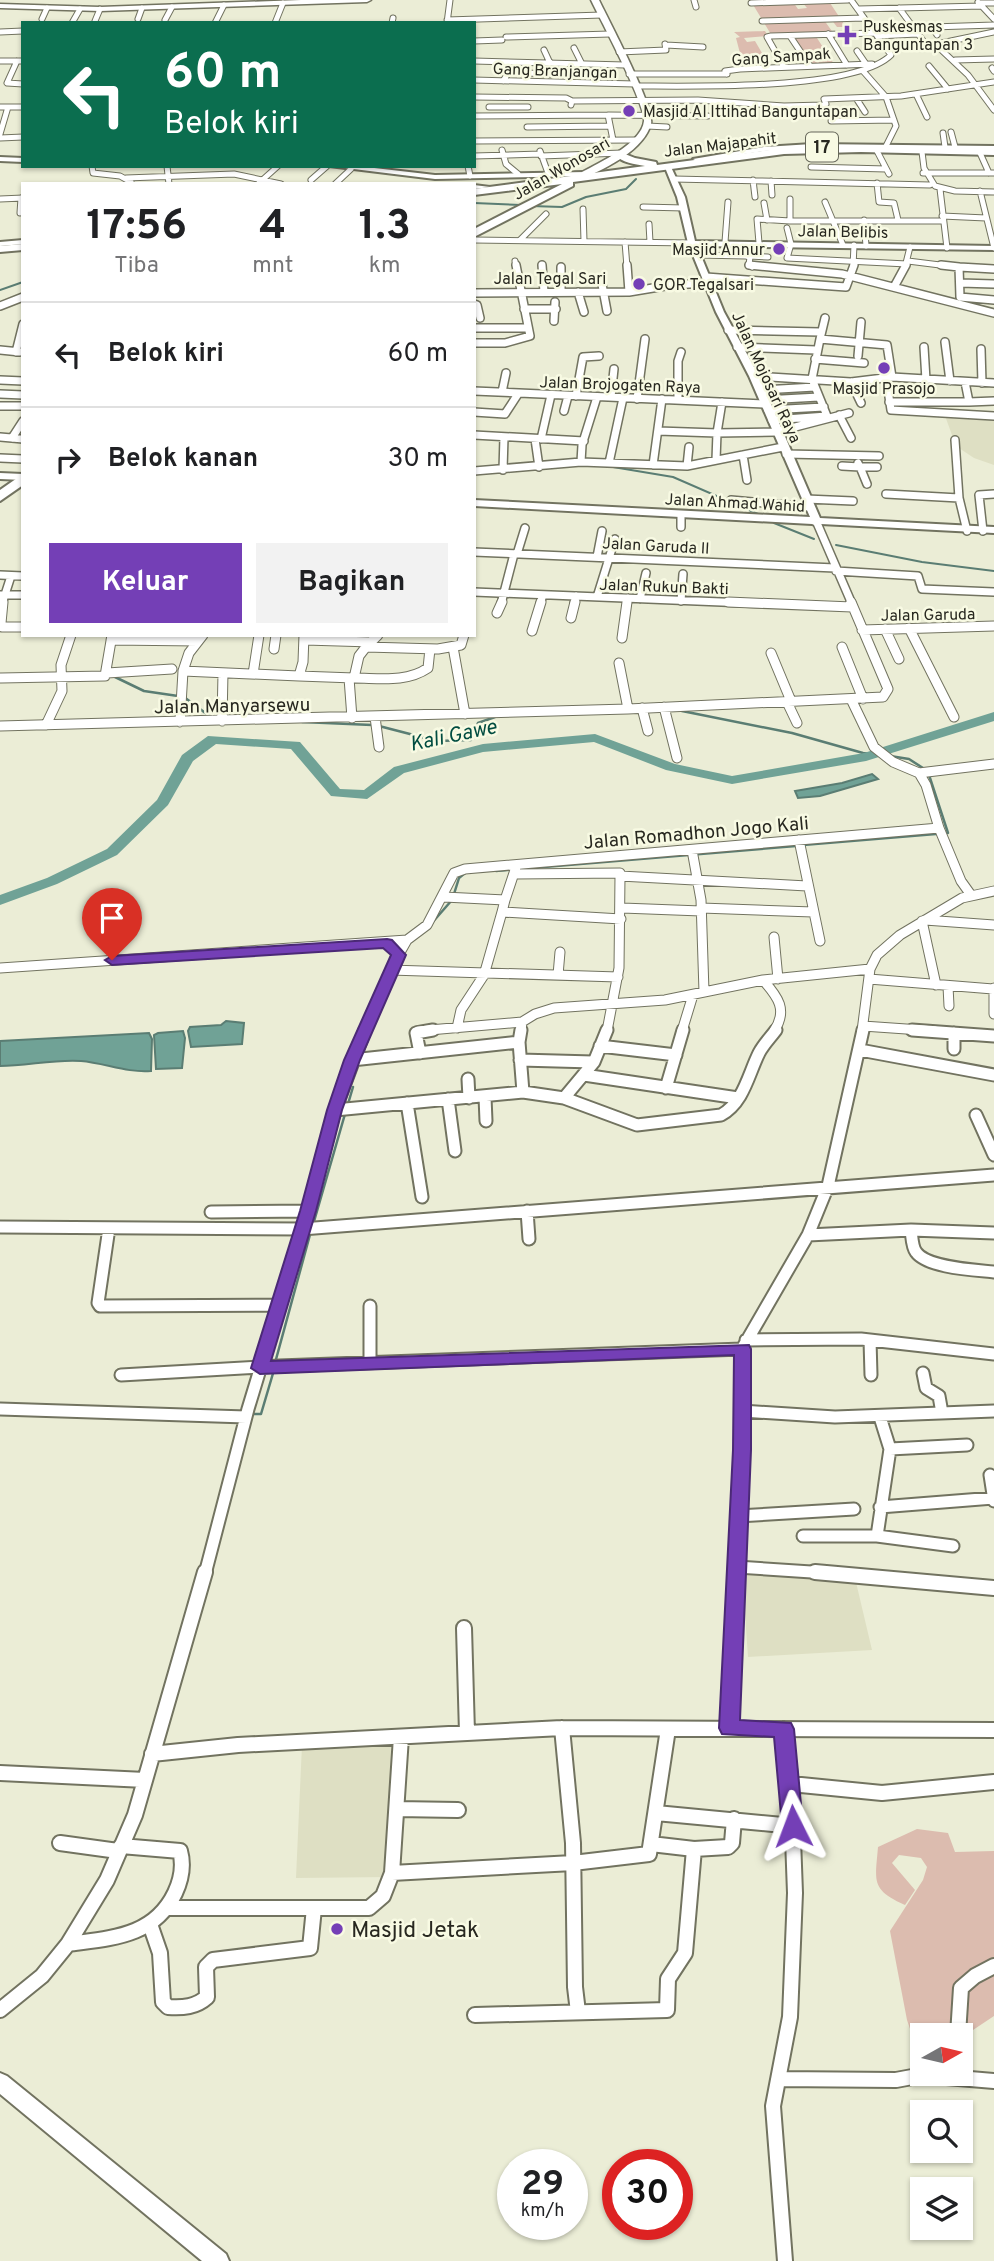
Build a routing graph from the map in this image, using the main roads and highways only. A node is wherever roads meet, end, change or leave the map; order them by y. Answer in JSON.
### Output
{"nodes":[{"id":1,"x":367,"y":0,"type":"edge"},
{"id":2,"x":595,"y":0,"type":"edge"},
{"id":3,"x":319,"y":1,"type":"edge"},
{"id":4,"x":280,"y":2,"type":"edge"},
{"id":5,"x":359,"y":3,"type":"edge"},
{"id":6,"x":39,"y":4,"type":"edge"},
{"id":7,"x":0,"y":6,"type":"edge"},
{"id":8,"x":994,"y":151,"type":"edge"},
{"id":9,"x":621,"y":154,"type":"junction"},
{"id":10,"x":697,"y":161,"type":"junction"},
{"id":11,"x":654,"y":164,"type":"junction"},
{"id":12,"x":581,"y":176,"type":"junction"},
{"id":13,"x":516,"y":180,"type":"junction"},
{"id":14,"x":479,"y":190,"type":"edge"},
{"id":15,"x":550,"y":195,"type":"junction"},
{"id":16,"x":476,"y":233,"type":"edge"},
{"id":17,"x":21,"y":245,"type":"edge"},
{"id":18,"x":0,"y":248,"type":"edge"},
{"id":19,"x":21,"y":480,"type":"edge"},
{"id":20,"x":0,"y":497,"type":"edge"}],
"edges":[{"from":1,"to":5,"type":"main road"},
{"from":2,"to":9,"type":"main road","name":"Jalan Wonosari"},
{"from":3,"to":4,"type":"main road"},
{"from":3,"to":5,"type":"main road"},
{"from":4,"to":6,"type":"main road"},
{"from":6,"to":7,"type":"main road"},
{"from":8,"to":10,"type":"highway","name":"Jalan Majapahit","number":"17"},
{"from":9,"to":11,"type":"highway"},
{"from":9,"to":12,"type":"main road","name":"Jalan Wonosari"},
{"from":10,"to":11,"type":"highway","name":"Jalan Majapahit","number":"17"},
{"from":10,"to":12,"type":"highway","name":"Jalan Majapahit","number":"17"},
{"from":11,"to":12,"type":"highway","name":"Jalan Majapahit","number":"17"},
{"from":12,"to":13,"type":"highway"},
{"from":12,"to":14,"type":"highway"},
{"from":12,"to":15,"type":"highway","name":"Jalan Wonosari"},
{"from":13,"to":14,"type":"highway"},
{"from":13,"to":15,"type":"highway"},
{"from":15,"to":16,"type":"highway","name":"Jalan Wonosari"},
{"from":17,"to":18,"type":"highway"},
{"from":19,"to":20,"type":"highway"}]}
